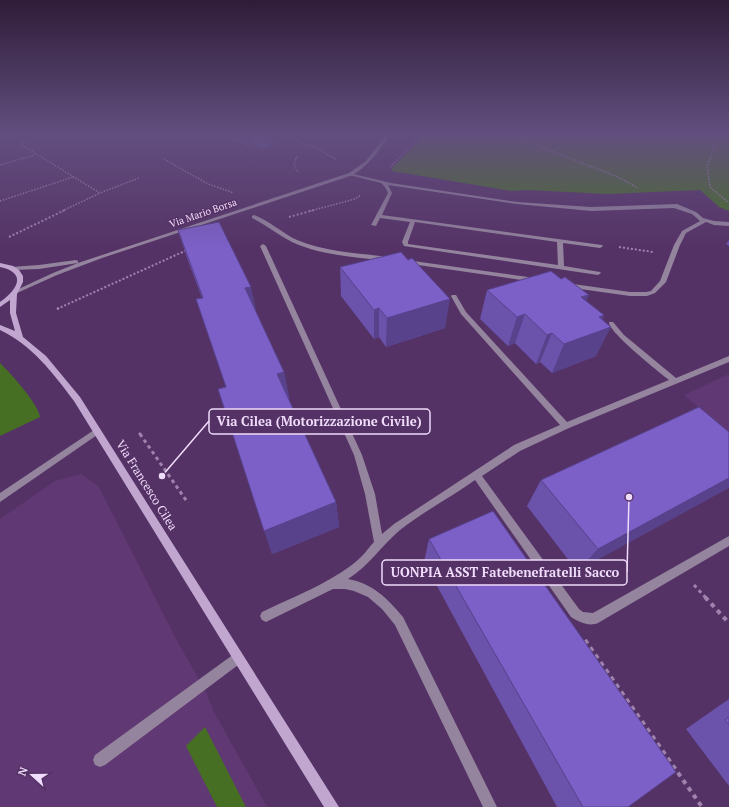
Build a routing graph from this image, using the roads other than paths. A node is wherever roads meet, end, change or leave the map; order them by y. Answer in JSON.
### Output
{"nodes":[{"id":1,"x":351,"y":174,"type":"joint"},
{"id":2,"x":383,"y":183,"type":"junction"},
{"id":3,"x":673,"y":206,"type":"junction"},
{"id":4,"x":686,"y":206,"type":"dead end"},
{"id":5,"x":378,"y":216,"type":"junction"},
{"id":6,"x":254,"y":217,"type":"dead end"},
{"id":7,"x":701,"y":219,"type":"junction"},
{"id":8,"x":413,"y":221,"type":"junction"},
{"id":9,"x":729,"y":224,"type":"edge"},
{"id":10,"x":374,"y":226,"type":"dead end"},
{"id":11,"x":560,"y":241,"type":"junction"},
{"id":12,"x":263,"y":246,"type":"dead end"},
{"id":13,"x":600,"y":246,"type":"road end"},
{"id":14,"x":100,"y":258,"type":"junction"},
{"id":15,"x":394,"y":260,"type":"edge"},
{"id":16,"x":402,"y":261,"type":"edge"},
{"id":17,"x":0,"y":265,"type":"edge"},
{"id":18,"x":13,"y":268,"type":"junction"},
{"id":19,"x":562,"y":268,"type":"junction"},
{"id":20,"x":598,"y":273,"type":"dead end"},
{"id":21,"x":542,"y":281,"type":"edge"},
{"id":22,"x":557,"y":283,"type":"edge"},
{"id":23,"x":15,"y":293,"type":"junction"},
{"id":24,"x":454,"y":296,"type":"dead end"},
{"id":25,"x":0,"y":305,"type":"edge"},
{"id":26,"x":611,"y":324,"type":"dead end"},
{"id":27,"x":0,"y":327,"type":"edge"},
{"id":28,"x":20,"y":337,"type":"junction"},
{"id":29,"x":729,"y":359,"type":"edge"},
{"id":30,"x":675,"y":381,"type":"junction"},
{"id":31,"x":566,"y":426,"type":"junction"},
{"id":32,"x":97,"y":431,"type":"junction"},
{"id":33,"x":476,"y":474,"type":"junction"},
{"id":34,"x":0,"y":498,"type":"edge"},
{"id":35,"x":729,"y":541,"type":"edge"},
{"id":36,"x":379,"y":543,"type":"junction"},
{"id":37,"x":331,"y":584,"type":"junction"},
{"id":38,"x":266,"y":616,"type":"dead end"},
{"id":39,"x":238,"y":658,"type":"junction"},
{"id":40,"x":100,"y":760,"type":"dead end"},
{"id":41,"x":332,"y":807,"type":"edge"},
{"id":42,"x":490,"y":807,"type":"edge"}],
"edges":[{"from":1,"to":2,"type":"street"},
{"from":1,"to":14,"type":"street","name":"Via Mario Borsa"},
{"from":2,"to":3,"type":"street"},
{"from":2,"to":5,"type":"street"},
{"from":3,"to":4,"type":"street"},
{"from":3,"to":7,"type":"street"},
{"from":5,"to":8,"type":"street"},
{"from":5,"to":10,"type":"street"},
{"from":6,"to":15,"type":"street"},
{"from":7,"to":9,"type":"street"},
{"from":7,"to":22,"type":"street"},
{"from":8,"to":11,"type":"street"},
{"from":8,"to":19,"type":"street"},
{"from":11,"to":13,"type":"street"},
{"from":11,"to":19,"type":"street"},
{"from":12,"to":36,"type":"street"},
{"from":14,"to":18,"type":"street","name":"Via Mario Borsa"},
{"from":14,"to":23,"type":"street","name":"Via Mario Borsa"},
{"from":16,"to":21,"type":"street"},
{"from":17,"to":18,"type":"street"},
{"from":18,"to":23,"type":"street","name":"Via Francesco Cilea"},
{"from":19,"to":20,"type":"street"},
{"from":23,"to":25,"type":"street"},
{"from":23,"to":28,"type":"street","name":"Via Francesco Cilea"},
{"from":24,"to":31,"type":"street"},
{"from":26,"to":30,"type":"street"},
{"from":27,"to":28,"type":"street","name":"Via Francesco Cilea"},
{"from":28,"to":32,"type":"street","name":"Via Francesco Cilea"},
{"from":29,"to":30,"type":"street"},
{"from":30,"to":31,"type":"street"},
{"from":31,"to":33,"type":"street"},
{"from":32,"to":34,"type":"street"},
{"from":32,"to":39,"type":"street","name":"Via Francesco Cilea"},
{"from":33,"to":35,"type":"street"},
{"from":33,"to":36,"type":"street"},
{"from":36,"to":37,"type":"street"},
{"from":37,"to":38,"type":"street"},
{"from":37,"to":42,"type":"street"},
{"from":39,"to":40,"type":"street"},
{"from":39,"to":41,"type":"street","name":"Via Francesco Cilea"}]}
